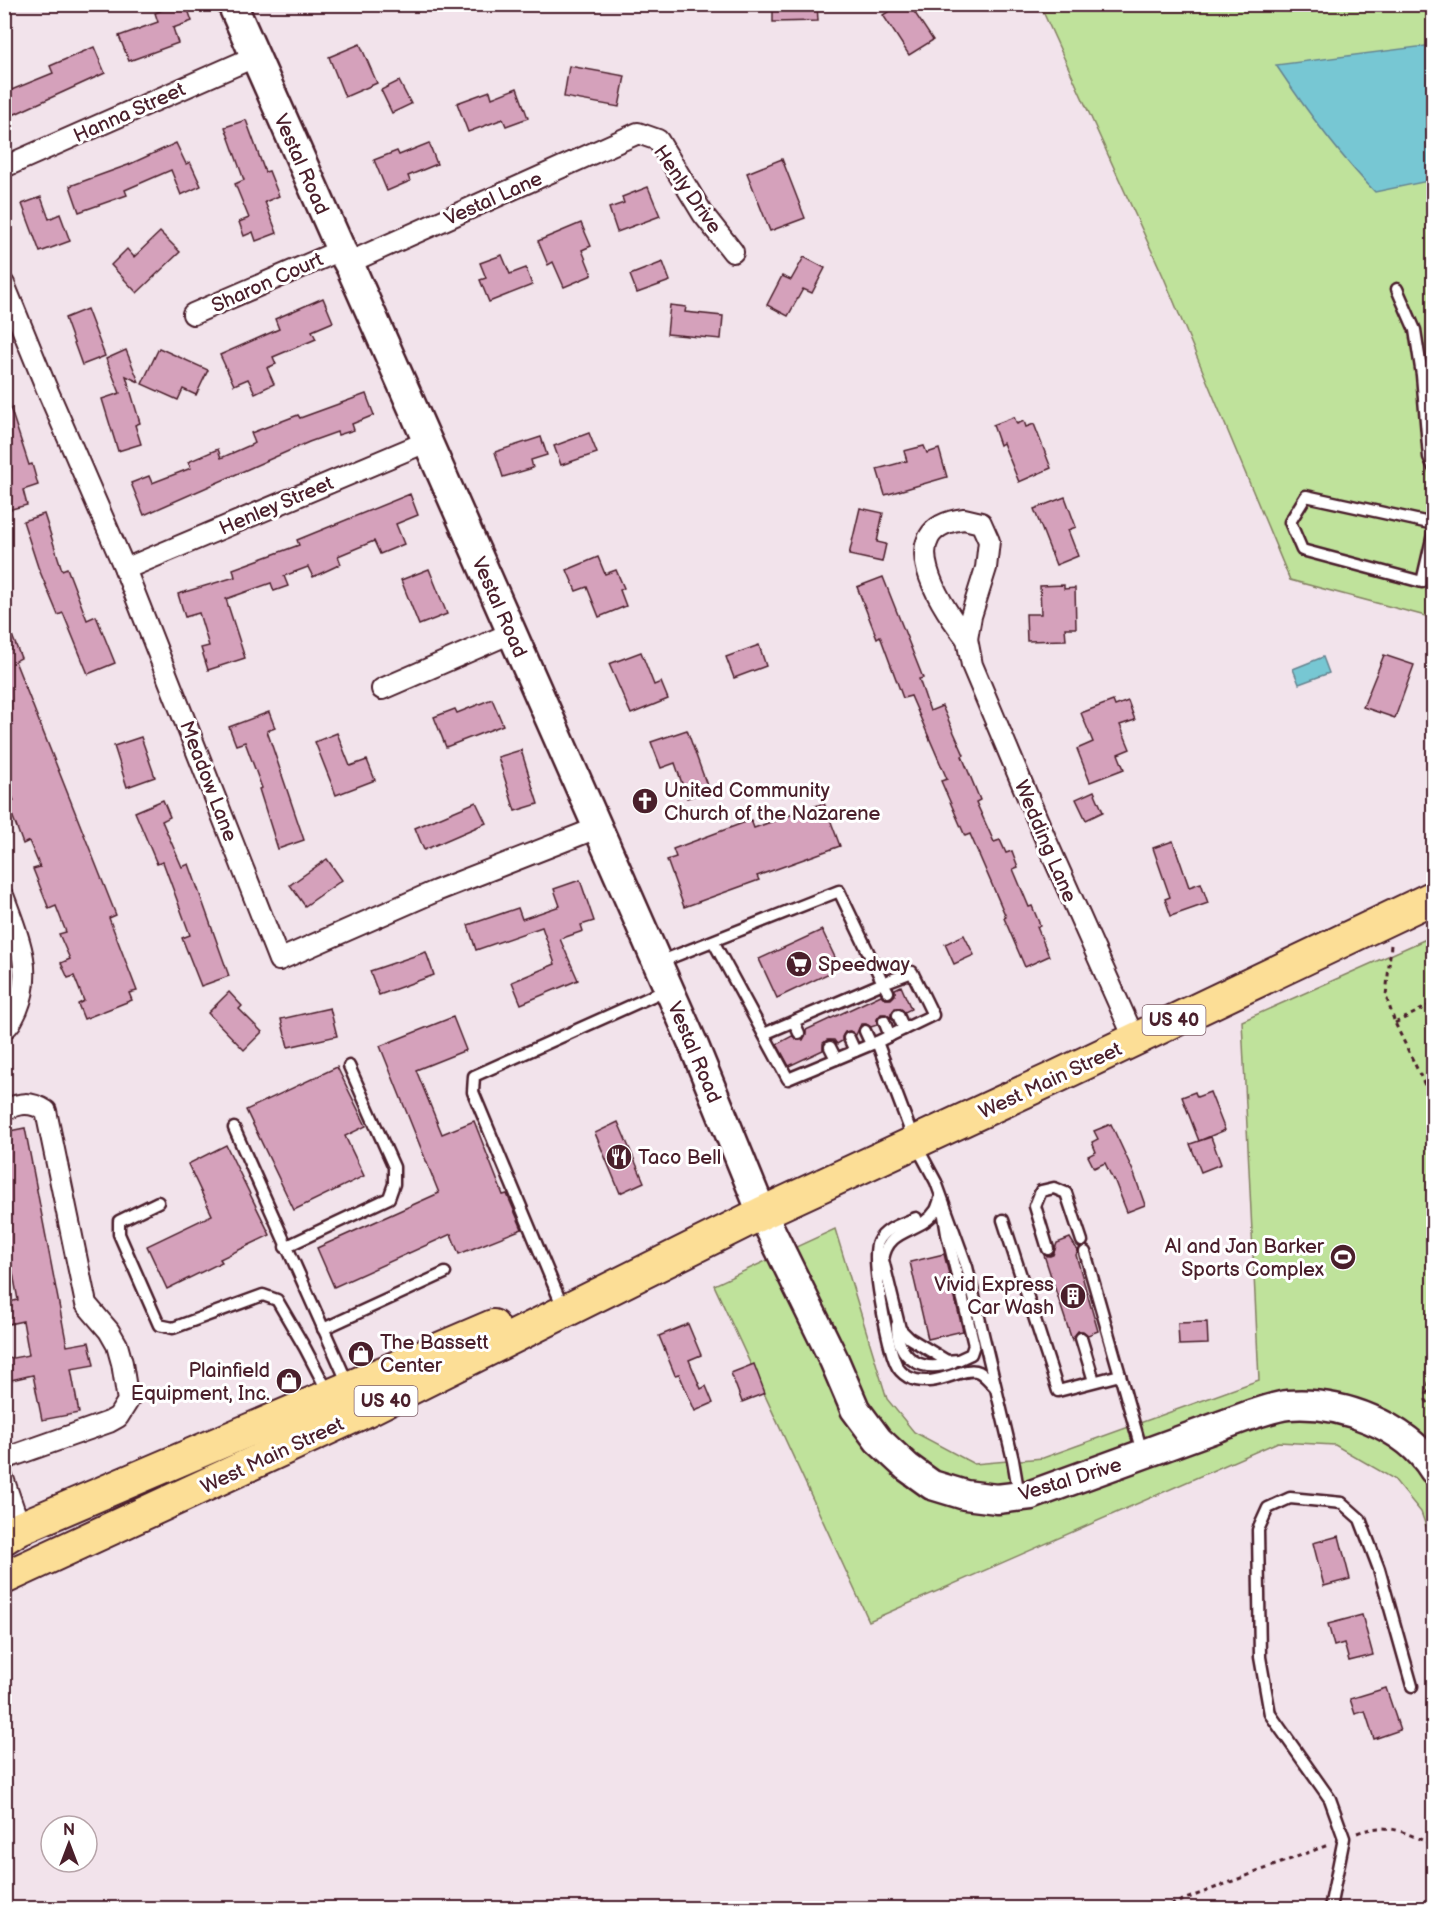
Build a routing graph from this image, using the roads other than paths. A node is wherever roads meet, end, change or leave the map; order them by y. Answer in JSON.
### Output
{"nodes":[{"id":1,"x":232,"y":4,"type":"edge"},
{"id":2,"x":254,"y":57,"type":"junction"},
{"id":3,"x":638,"y":133,"type":"joint"},
{"id":4,"x":4,"y":167,"type":"edge"},
{"id":5,"x":733,"y":252,"type":"dead end"},
{"id":6,"x":344,"y":256,"type":"junction"},
{"id":7,"x":4,"y":284,"type":"edge"},
{"id":8,"x":1397,"y":289,"type":"dead end"},
{"id":9,"x":193,"y":314,"type":"dead end"},
{"id":10,"x":426,"y":442,"type":"junction"},
{"id":11,"x":1434,"y":468,"type":"edge"},
{"id":12,"x":1434,"y":524,"type":"edge"},
{"id":13,"x":1434,"y":530,"type":"edge"},
{"id":14,"x":125,"y":569,"type":"junction"},
{"id":15,"x":511,"y":633,"type":"junction"},
{"id":16,"x":967,"y":639,"type":"junction"},
{"id":17,"x":382,"y":689,"type":"dead end"},
{"id":18,"x":597,"y":828,"type":"junction"},
{"id":19,"x":1434,"y":897,"type":"edge"},
{"id":20,"x":4,"y":898,"type":"edge"},
{"id":21,"x":713,"y":941,"type":"junction"},
{"id":22,"x":657,"y":963,"type":"junction"},
{"id":23,"x":886,"y":988,"type":"junction"},
{"id":24,"x":668,"y":989,"type":"junction"},
{"id":25,"x":814,"y":1013,"type":"junction"},
{"id":26,"x":898,"y":1015,"type":"dead end"},
{"id":27,"x":794,"y":1022,"type":"junction"},
{"id":28,"x":884,"y":1022,"type":"dead end"},
{"id":29,"x":819,"y":1024,"type":"dead end"},
{"id":30,"x":4,"y":1029,"type":"edge"},
{"id":31,"x":904,"y":1029,"type":"junction"},
{"id":32,"x":865,"y":1031,"type":"dead end"},
{"id":33,"x":799,"y":1033,"type":"dead end"},
{"id":34,"x":764,"y":1034,"type":"junction"},
{"id":35,"x":890,"y":1036,"type":"junction"},
{"id":36,"x":849,"y":1038,"type":"dead end"},
{"id":37,"x":1134,"y":1040,"type":"junction"},
{"id":38,"x":874,"y":1043,"type":"junction"},
{"id":39,"x":830,"y":1047,"type":"dead end"},
{"id":40,"x":855,"y":1051,"type":"junction"},
{"id":41,"x":810,"y":1056,"type":"dead end"},
{"id":42,"x":836,"y":1059,"type":"junction"},
{"id":43,"x":349,"y":1066,"type":"dead end"},
{"id":44,"x":815,"y":1067,"type":"junction"},
{"id":45,"x":4,"y":1110,"type":"edge"},
{"id":46,"x":234,"y":1128,"type":"dead end"},
{"id":47,"x":915,"y":1143,"type":"junction"},
{"id":48,"x":941,"y":1197,"type":"junction"},
{"id":49,"x":158,"y":1202,"type":"dead end"},
{"id":50,"x":762,"y":1213,"type":"junction"},
{"id":51,"x":1003,"y":1220,"type":"dead end"},
{"id":52,"x":1082,"y":1241,"type":"dead end"},
{"id":53,"x":285,"y":1246,"type":"junction"},
{"id":54,"x":1048,"y":1249,"type":"dead end"},
{"id":55,"x":1085,"y":1252,"type":"dead end"},
{"id":56,"x":445,"y":1273,"type":"dead end"},
{"id":57,"x":559,"y":1298,"type":"junction"},
{"id":58,"x":897,"y":1316,"type":"junction"},
{"id":59,"x":323,"y":1329,"type":"junction"},
{"id":60,"x":1081,"y":1338,"type":"dead end"},
{"id":61,"x":958,"y":1360,"type":"junction"},
{"id":62,"x":1120,"y":1375,"type":"junction"},
{"id":63,"x":1094,"y":1382,"type":"junction"},
{"id":64,"x":996,"y":1388,"type":"junction"},
{"id":65,"x":339,"y":1404,"type":"junction"},
{"id":66,"x":1143,"y":1455,"type":"junction"},
{"id":67,"x":4,"y":1459,"type":"edge"},
{"id":68,"x":1434,"y":1470,"type":"edge"},
{"id":69,"x":4,"y":1481,"type":"edge"},
{"id":70,"x":1020,"y":1496,"type":"junction"},
{"id":71,"x":10,"y":1536,"type":"edge"},
{"id":72,"x":13,"y":1574,"type":"edge"},
{"id":73,"x":1412,"y":1686,"type":"dead end"},
{"id":74,"x":1330,"y":1908,"type":"edge"}],
"edges":[{"from":1,"to":2,"type":"street","name":"Vestal Road"},
{"from":2,"to":4,"type":"street","name":"Hanna Street"},
{"from":2,"to":6,"type":"street","name":"Vestal Road"},
{"from":3,"to":5,"type":"street","name":"Henly Drive"},
{"from":3,"to":6,"type":"street","name":"Vestal Lane"},
{"from":6,"to":9,"type":"street","name":"Sharon Court"},
{"from":6,"to":10,"type":"street","name":"Vestal Road"},
{"from":7,"to":14,"type":"street","name":"Meadow Lane"},
{"from":8,"to":11,"type":"lane"},
{"from":10,"to":14,"type":"street","name":"Henley Street"},
{"from":10,"to":15,"type":"street","name":"Vestal Road"},
{"from":12,"to":13,"type":"lane"},
{"from":14,"to":18,"type":"street","name":"Meadow Lane"},
{"from":15,"to":17,"type":"street"},
{"from":15,"to":18,"type":"street","name":"Vestal Road"},
{"from":16,"to":16,"type":"street","name":"Wedding Lane"},
{"from":16,"to":37,"type":"street","name":"Wedding Lane"},
{"from":18,"to":22,"type":"street","name":"Vestal Road"},
{"from":19,"to":37,"type":"main road","name":"West Main Street","number":"US 40"},
{"from":20,"to":30,"type":"street"},
{"from":21,"to":22,"type":"lane"},
{"from":21,"to":23,"type":"lane"},
{"from":21,"to":34,"type":"lane"},
{"from":22,"to":24,"type":"street","name":"Vestal Road"},
{"from":23,"to":25,"type":"lane"},
{"from":23,"to":31,"type":"lane"},
{"from":24,"to":50,"type":"street","name":"Vestal Road"},
{"from":24,"to":57,"type":"lane"},
{"from":25,"to":27,"type":"lane"},
{"from":25,"to":29,"type":"lane"},
{"from":26,"to":31,"type":"lane"},
{"from":27,"to":33,"type":"lane"},
{"from":27,"to":34,"type":"lane"},
{"from":28,"to":35,"type":"lane"},
{"from":31,"to":35,"type":"lane"},
{"from":32,"to":38,"type":"lane"},
{"from":34,"to":44,"type":"lane"},
{"from":35,"to":38,"type":"lane"},
{"from":36,"to":40,"type":"lane"},
{"from":37,"to":47,"type":"main road","name":"West Main Street","number":"US 40"},
{"from":38,"to":40,"type":"lane"},
{"from":38,"to":47,"type":"lane"},
{"from":39,"to":42,"type":"lane"},
{"from":40,"to":42,"type":"lane"},
{"from":41,"to":44,"type":"lane"},
{"from":42,"to":44,"type":"lane"},
{"from":43,"to":53,"type":"lane"},
{"from":45,"to":67,"type":"street"},
{"from":46,"to":53,"type":"lane"},
{"from":47,"to":48,"type":"lane"},
{"from":47,"to":50,"type":"main road","name":"West Main Street","number":"US 40"},
{"from":48,"to":58,"type":"lane"},
{"from":48,"to":61,"type":"lane"},
{"from":48,"to":64,"type":"lane"},
{"from":48,"to":64,"type":"lane"},
{"from":49,"to":65,"type":"lane"},
{"from":50,"to":57,"type":"main road","name":"West Main Street","number":"US 40"},
{"from":50,"to":65,"type":"main road","name":"West Main Street","number":"US 40"},
{"from":50,"to":70,"type":"street","name":"Vestal Drive"},
{"from":51,"to":63,"type":"lane"},
{"from":52,"to":54,"type":"lane"},
{"from":53,"to":59,"type":"lane"},
{"from":55,"to":62,"type":"lane"},
{"from":56,"to":59,"type":"lane"},
{"from":57,"to":65,"type":"main road","name":"West Main Street","number":"US 40"},
{"from":58,"to":61,"type":"lane"},
{"from":58,"to":61,"type":"lane"},
{"from":59,"to":65,"type":"lane"},
{"from":60,"to":63,"type":"lane"},
{"from":62,"to":63,"type":"lane"},
{"from":62,"to":66,"type":"lane"},
{"from":64,"to":70,"type":"lane"},
{"from":65,"to":71,"type":"main road","name":"West Main Street","number":"US 40"},
{"from":65,"to":72,"type":"main road","name":"West Main Street","number":"US 40"},
{"from":66,"to":68,"type":"street","name":"Vestal Drive"},
{"from":66,"to":70,"type":"street","name":"Vestal Drive"},
{"from":69,"to":71,"type":"street"},
{"from":71,"to":72,"type":"street"},
{"from":73,"to":74,"type":"lane"}]}
